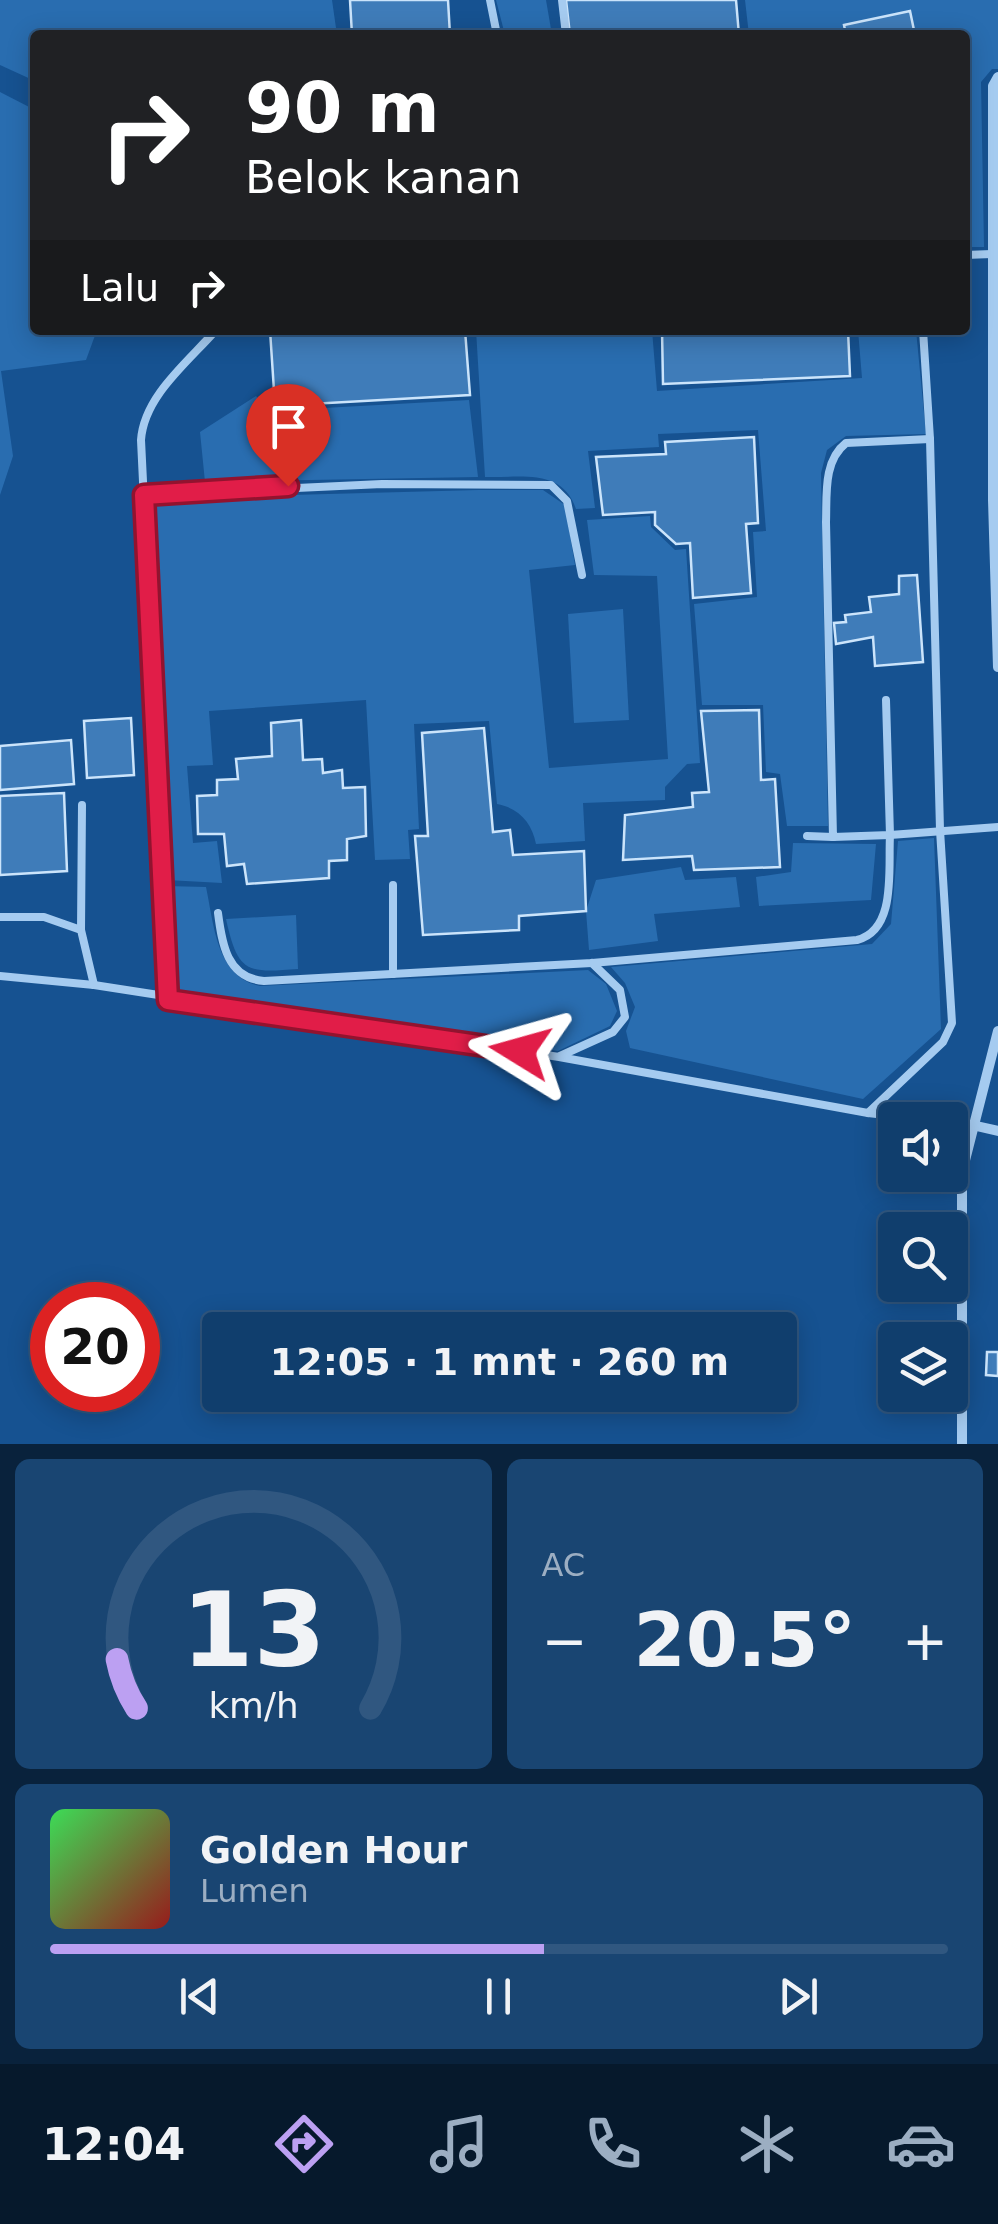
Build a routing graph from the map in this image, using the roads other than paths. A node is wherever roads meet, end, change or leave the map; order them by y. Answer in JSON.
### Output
{"nodes":[{"id":1,"x":490,"y":0,"type":"edge"},
{"id":2,"x":562,"y":0,"type":"edge"},
{"id":3,"x":496,"y":30,"type":"edge"},
{"id":4,"x":565,"y":30,"type":"edge"},
{"id":5,"x":998,"y":78,"type":"edge"},
{"id":6,"x":992,"y":254,"type":"junction"},
{"id":7,"x":970,"y":255,"type":"edge"},
{"id":8,"x":212,"y":335,"type":"edge"},
{"id":9,"x":923,"y":335,"type":"edge"},
{"id":10,"x":930,"y":440,"type":"junction"},
{"id":11,"x":144,"y":495,"type":"junction"},
{"id":12,"x":582,"y":575,"type":"dead end"},
{"id":13,"x":997,"y":605,"type":"edge"},
{"id":14,"x":998,"y":667,"type":"edge"},
{"id":15,"x":886,"y":700,"type":"dead end"},
{"id":16,"x":82,"y":805,"type":"dead end"},
{"id":17,"x":998,"y":827,"type":"edge"},
{"id":18,"x":940,"y":830,"type":"junction"},
{"id":19,"x":890,"y":835,"type":"junction"},
{"id":20,"x":807,"y":836,"type":"dead end"},
{"id":21,"x":833,"y":836,"type":"junction"},
{"id":22,"x":393,"y":885,"type":"dead end"},
{"id":23,"x":218,"y":913,"type":"dead end"},
{"id":24,"x":0,"y":917,"type":"edge"},
{"id":25,"x":81,"y":930,"type":"junction"},
{"id":26,"x":592,"y":963,"type":"junction"},
{"id":27,"x":394,"y":974,"type":"junction"},
{"id":28,"x":0,"y":976,"type":"edge"},
{"id":29,"x":94,"y":985,"type":"junction"},
{"id":30,"x":168,"y":1000,"type":"junction"},
{"id":31,"x":998,"y":1031,"type":"edge"},
{"id":32,"x":560,"y":1056,"type":"junction"},
{"id":33,"x":868,"y":1113,"type":"junction"},
{"id":34,"x":878,"y":1114,"type":"edge"},
{"id":35,"x":968,"y":1124,"type":"edge"},
{"id":36,"x":972,"y":1125,"type":"junction"},
{"id":37,"x":998,"y":1131,"type":"edge"},
{"id":38,"x":962,"y":1444,"type":"edge"}],
"edges":[{"from":1,"to":3,"type":"lane"},
{"from":2,"to":4,"type":"lane"},
{"from":5,"to":6,"type":"street"},
{"from":6,"to":7,"type":"lane"},
{"from":6,"to":13,"type":"street"},
{"from":8,"to":11,"type":"lane"},
{"from":9,"to":10,"type":"lane"},
{"from":10,"to":18,"type":"lane"},
{"from":10,"to":21,"type":"lane"},
{"from":11,"to":12,"type":"lane"},
{"from":11,"to":30,"type":"lane"},
{"from":13,"to":14,"type":"street"},
{"from":15,"to":19,"type":"lane"},
{"from":16,"to":25,"type":"lane"},
{"from":17,"to":18,"type":"lane"},
{"from":18,"to":19,"type":"lane"},
{"from":18,"to":33,"type":"lane"},
{"from":19,"to":21,"type":"lane"},
{"from":19,"to":26,"type":"lane"},
{"from":20,"to":21,"type":"lane"},
{"from":22,"to":27,"type":"lane"},
{"from":23,"to":27,"type":"lane"},
{"from":24,"to":25,"type":"lane"},
{"from":25,"to":29,"type":"lane"},
{"from":26,"to":27,"type":"lane"},
{"from":26,"to":32,"type":"lane"},
{"from":28,"to":29,"type":"lane"},
{"from":29,"to":30,"type":"lane"},
{"from":30,"to":32,"type":"lane"},
{"from":31,"to":36,"type":"street"},
{"from":32,"to":33,"type":"lane"},
{"from":33,"to":34,"type":"lane"},
{"from":35,"to":36,"type":"lane"},
{"from":36,"to":37,"type":"street"},
{"from":36,"to":38,"type":"street"}]}
